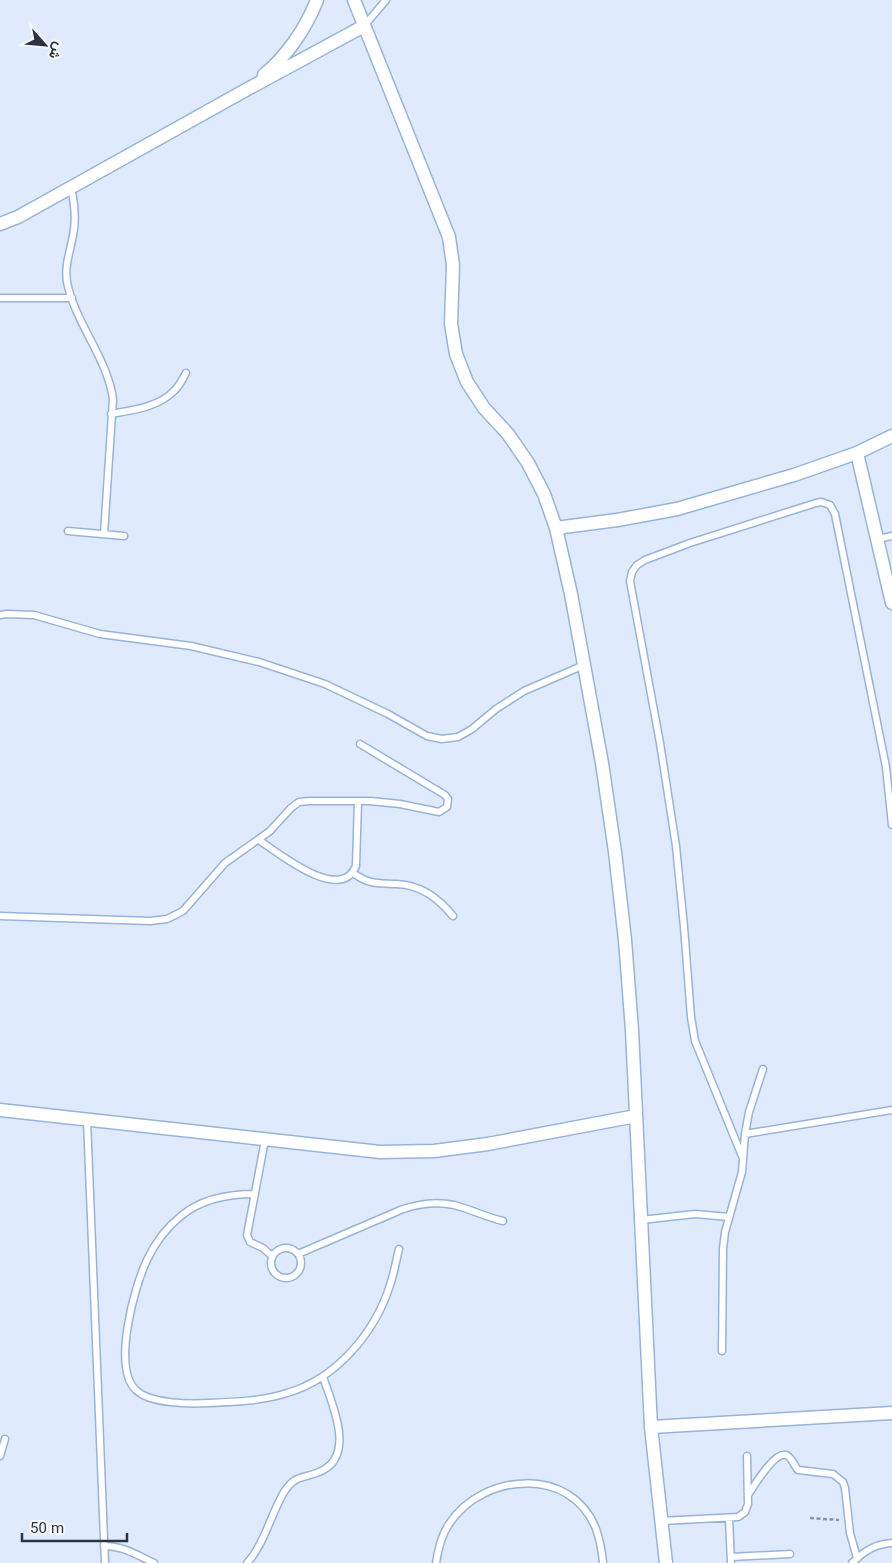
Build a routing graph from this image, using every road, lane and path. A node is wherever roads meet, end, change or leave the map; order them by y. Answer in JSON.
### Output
{"nodes":[{"id":1,"x":316,"y":0,"type":"edge"},
{"id":2,"x":354,"y":0,"type":"edge"},
{"id":3,"x":386,"y":0,"type":"edge"},
{"id":4,"x":364,"y":26,"type":"junction"},
{"id":5,"x":244,"y":91,"type":"junction"},
{"id":6,"x":71,"y":188,"type":"junction"},
{"id":7,"x":0,"y":224,"type":"edge"},
{"id":8,"x":0,"y":298,"type":"edge"},
{"id":9,"x":72,"y":298,"type":"junction"},
{"id":10,"x":186,"y":373,"type":"dead end"},
{"id":11,"x":112,"y":414,"type":"junction"},
{"id":12,"x":892,"y":436,"type":"edge"},
{"id":13,"x":857,"y":454,"type":"junction"},
{"id":14,"x":556,"y":528,"type":"junction"},
{"id":15,"x":68,"y":532,"type":"dead end"},
{"id":16,"x":104,"y":534,"type":"junction"},
{"id":17,"x":124,"y":536,"type":"dead end"},
{"id":18,"x":892,"y":536,"type":"edge"},
{"id":19,"x":877,"y":539,"type":"junction"},
{"id":20,"x":892,"y":602,"type":"edge"},
{"id":21,"x":0,"y":615,"type":"edge"},
{"id":22,"x":584,"y":664,"type":"junction"},
{"id":23,"x":360,"y":744,"type":"dead end"},
{"id":24,"x":358,"y":801,"type":"junction"},
{"id":25,"x":892,"y":825,"type":"edge"},
{"id":26,"x":258,"y":840,"type":"junction"},
{"id":27,"x":353,"y":873,"type":"junction"},
{"id":28,"x":0,"y":916,"type":"edge"},
{"id":29,"x":453,"y":916,"type":"dead end"},
{"id":30,"x":763,"y":1069,"type":"dead end"},
{"id":31,"x":0,"y":1110,"type":"edge"},
{"id":32,"x":892,"y":1110,"type":"edge"},
{"id":33,"x":636,"y":1116,"type":"junction"},
{"id":34,"x":87,"y":1120,"type":"junction"},
{"id":35,"x":745,"y":1134,"type":"junction"},
{"id":36,"x":264,"y":1140,"type":"junction"},
{"id":37,"x":742,"y":1156,"type":"junction"},
{"id":38,"x":255,"y":1194,"type":"junction"},
{"id":39,"x":729,"y":1217,"type":"junction"},
{"id":40,"x":641,"y":1220,"type":"junction"},
{"id":41,"x":503,"y":1221,"type":"dead end"},
{"id":42,"x":399,"y":1249,"type":"dead end"},
{"id":43,"x":298,"y":1254,"type":"junction"},
{"id":44,"x":272,"y":1256,"type":"junction"},
{"id":45,"x":722,"y":1351,"type":"dead end"},
{"id":46,"x":323,"y":1377,"type":"junction"},
{"id":47,"x":892,"y":1413,"type":"edge"},
{"id":48,"x":651,"y":1426,"type":"junction"},
{"id":49,"x":5,"y":1439,"type":"dead end"},
{"id":50,"x":0,"y":1456,"type":"edge"},
{"id":51,"x":746,"y":1456,"type":"dead end"},
{"id":52,"x":748,"y":1495,"type":"junction"},
{"id":53,"x":729,"y":1518,"type":"junction"},
{"id":54,"x":810,"y":1518,"type":"dead end"},
{"id":55,"x":848,"y":1520,"type":"junction"},
{"id":56,"x":661,"y":1521,"type":"junction"},
{"id":57,"x":892,"y":1543,"type":"edge"},
{"id":58,"x":104,"y":1546,"type":"junction"},
{"id":59,"x":790,"y":1554,"type":"dead end"},
{"id":60,"x":731,"y":1560,"type":"edge"},
{"id":61,"x":854,"y":1560,"type":"edge"},
{"id":62,"x":105,"y":1563,"type":"edge"},
{"id":63,"x":154,"y":1563,"type":"edge"},
{"id":64,"x":247,"y":1563,"type":"edge"},
{"id":65,"x":436,"y":1563,"type":"edge"},
{"id":66,"x":603,"y":1563,"type":"edge"},
{"id":67,"x":666,"y":1563,"type":"edge"}],
"edges":[{"from":1,"to":5,"type":"street"},
{"from":2,"to":4,"type":"street"},
{"from":3,"to":4,"type":"lane"},
{"from":4,"to":5,"type":"street"},
{"from":4,"to":14,"type":"street"},
{"from":5,"to":6,"type":"street"},
{"from":6,"to":7,"type":"street"},
{"from":6,"to":9,"type":"lane"},
{"from":8,"to":9,"type":"lane"},
{"from":9,"to":11,"type":"lane"},
{"from":10,"to":11,"type":"lane"},
{"from":11,"to":16,"type":"lane"},
{"from":12,"to":13,"type":"street"},
{"from":13,"to":14,"type":"street"},
{"from":13,"to":19,"type":"street"},
{"from":14,"to":22,"type":"street"},
{"from":15,"to":16,"type":"lane"},
{"from":16,"to":17,"type":"lane"},
{"from":18,"to":19,"type":"lane"},
{"from":19,"to":20,"type":"street"},
{"from":21,"to":22,"type":"lane"},
{"from":22,"to":33,"type":"street"},
{"from":23,"to":24,"type":"lane"},
{"from":24,"to":26,"type":"lane"},
{"from":24,"to":27,"type":"lane"},
{"from":25,"to":37,"type":"lane"},
{"from":26,"to":27,"type":"lane"},
{"from":26,"to":28,"type":"lane"},
{"from":27,"to":29,"type":"lane"},
{"from":30,"to":35,"type":"lane"},
{"from":31,"to":34,"type":"street"},
{"from":32,"to":35,"type":"lane"},
{"from":33,"to":36,"type":"street"},
{"from":33,"to":40,"type":"street"},
{"from":34,"to":36,"type":"street"},
{"from":34,"to":58,"type":"lane"},
{"from":35,"to":37,"type":"lane"},
{"from":36,"to":38,"type":"lane"},
{"from":37,"to":39,"type":"lane"},
{"from":38,"to":44,"type":"lane"},
{"from":38,"to":46,"type":"lane"},
{"from":39,"to":40,"type":"lane"},
{"from":39,"to":45,"type":"lane"},
{"from":40,"to":48,"type":"street"},
{"from":41,"to":43,"type":"lane"},
{"from":42,"to":46,"type":"lane"},
{"from":43,"to":44,"type":"lane"},
{"from":43,"to":44,"type":"lane"},
{"from":46,"to":64,"type":"lane"},
{"from":47,"to":48,"type":"street"},
{"from":48,"to":56,"type":"street"},
{"from":49,"to":50,"type":"lane"},
{"from":51,"to":52,"type":"lane"},
{"from":52,"to":53,"type":"lane"},
{"from":52,"to":55,"type":"lane"},
{"from":53,"to":56,"type":"lane"},
{"from":53,"to":60,"type":"lane"},
{"from":54,"to":55,"type":"path"},
{"from":55,"to":61,"type":"lane"},
{"from":56,"to":67,"type":"street"},
{"from":57,"to":61,"type":"lane"},
{"from":58,"to":62,"type":"lane"},
{"from":58,"to":63,"type":"lane"},
{"from":59,"to":60,"type":"lane"},
{"from":65,"to":66,"type":"lane"}]}
